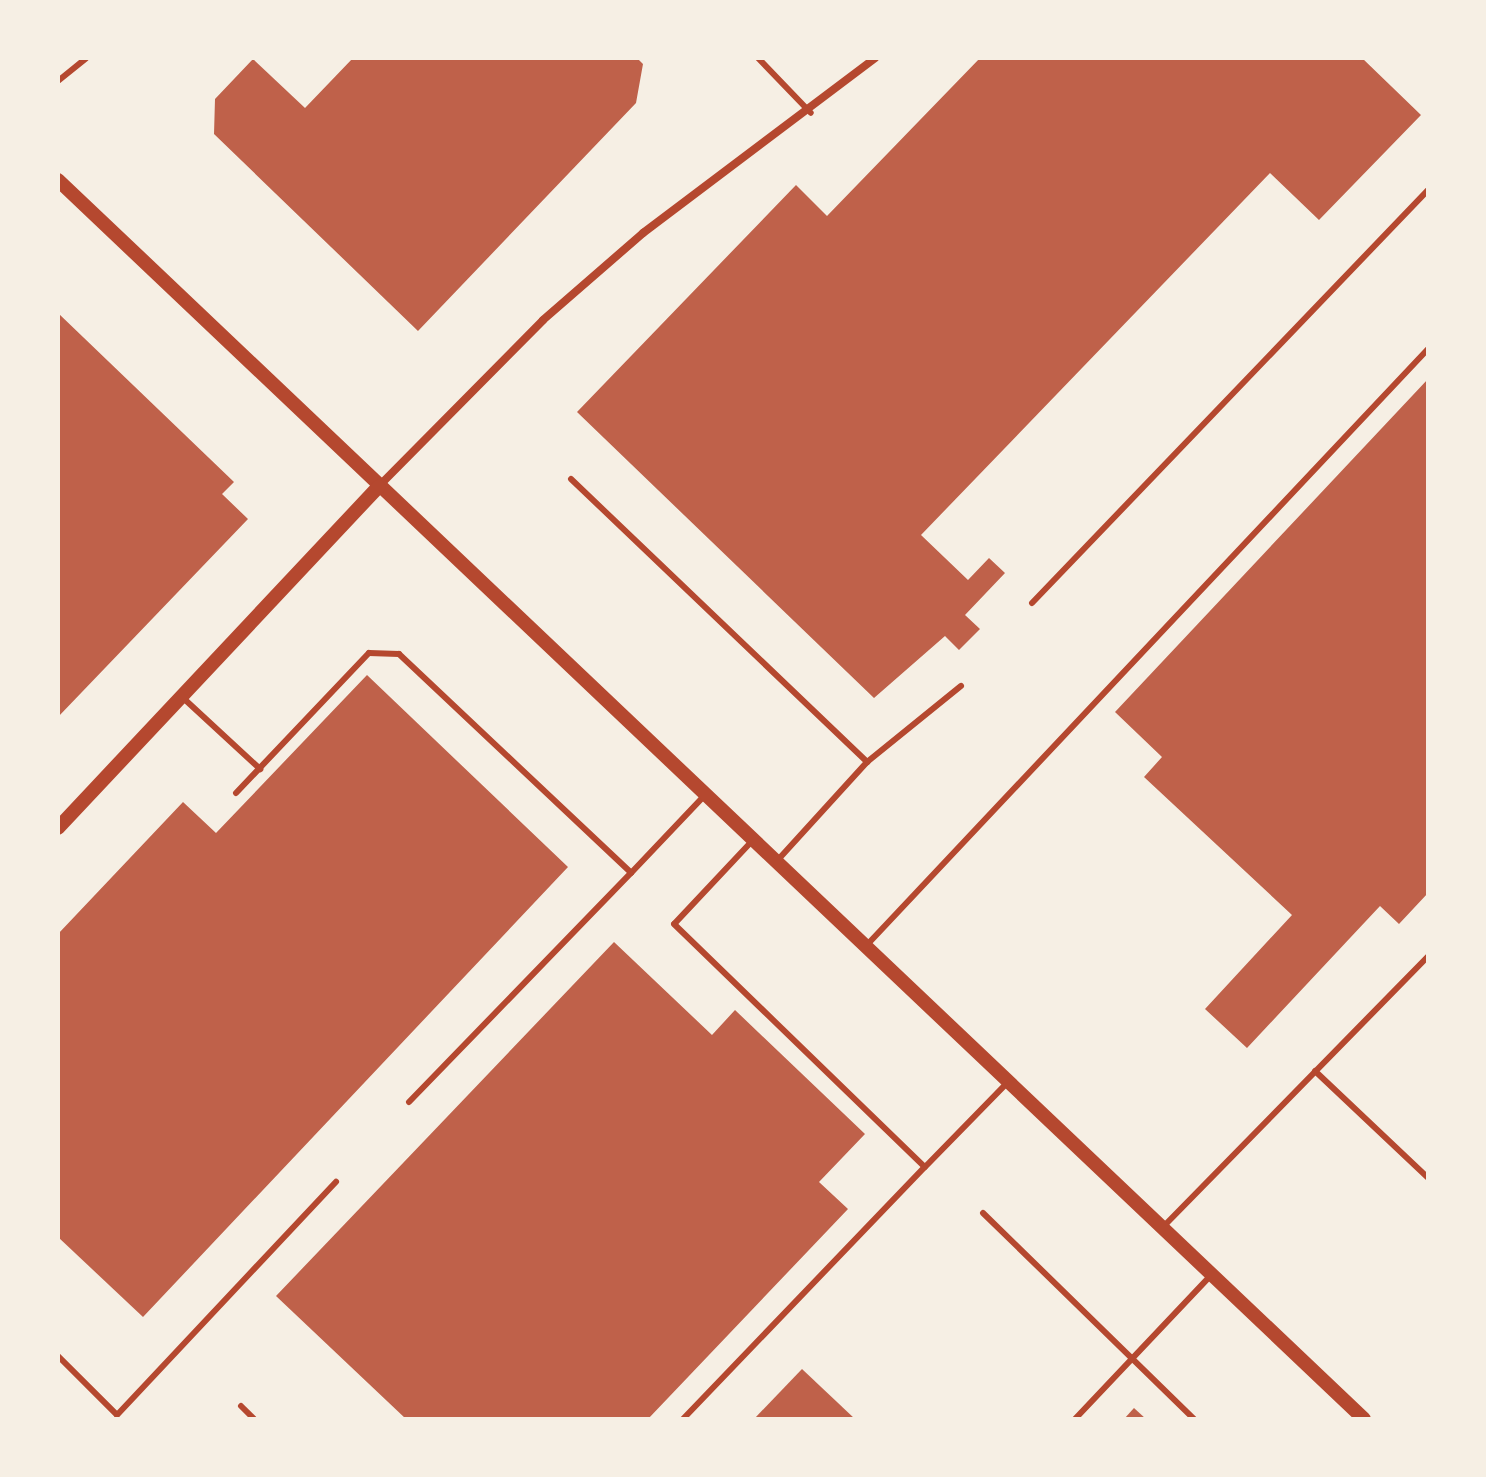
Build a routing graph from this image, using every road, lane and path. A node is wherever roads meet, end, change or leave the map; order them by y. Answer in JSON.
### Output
{"nodes":[{"id":1,"x":86,"y":58,"type":"edge"},
{"id":2,"x":758,"y":58,"type":"edge"},
{"id":3,"x":875,"y":58,"type":"edge"},
{"id":4,"x":58,"y":81,"type":"edge"},
{"id":5,"x":811,"y":113,"type":"junction"},
{"id":6,"x":58,"y":180,"type":"edge"},
{"id":7,"x":1428,"y":190,"type":"edge"},
{"id":8,"x":1428,"y":349,"type":"edge"},
{"id":9,"x":571,"y":479,"type":"dead end"},
{"id":10,"x":378,"y":487,"type":"junction"},
{"id":11,"x":1032,"y":603,"type":"dead end"},
{"id":12,"x":961,"y":686,"type":"dead end"},
{"id":13,"x":181,"y":696,"type":"junction"},
{"id":14,"x":867,"y":762,"type":"junction"},
{"id":15,"x":260,"y":769,"type":"junction"},
{"id":16,"x":236,"y":793,"type":"dead end"},
{"id":17,"x":705,"y":795,"type":"junction"},
{"id":18,"x":58,"y":828,"type":"edge"},
{"id":19,"x":753,"y":840,"type":"junction"},
{"id":20,"x":776,"y":862,"type":"junction"},
{"id":21,"x":631,"y":873,"type":"junction"},
{"id":22,"x":865,"y":947,"type":"junction"},
{"id":23,"x":1428,"y":956,"type":"edge"},
{"id":24,"x":1315,"y":1071,"type":"junction"},
{"id":25,"x":1008,"y":1082,"type":"junction"},
{"id":26,"x":409,"y":1102,"type":"dead end"},
{"id":27,"x":925,"y":1167,"type":"junction"},
{"id":28,"x":1428,"y":1178,"type":"edge"},
{"id":29,"x":336,"y":1182,"type":"dead end"},
{"id":30,"x":983,"y":1213,"type":"dead end"},
{"id":31,"x":1162,"y":1228,"type":"junction"},
{"id":32,"x":1212,"y":1275,"type":"junction"},
{"id":33,"x":58,"y":1356,"type":"edge"},
{"id":34,"x":1132,"y":1360,"type":"junction"},
{"id":35,"x":241,"y":1406,"type":"dead end"},
{"id":36,"x":254,"y":1419,"type":"edge"},
{"id":37,"x":683,"y":1419,"type":"edge"},
{"id":38,"x":1075,"y":1419,"type":"edge"},
{"id":39,"x":1194,"y":1419,"type":"edge"},
{"id":40,"x":1364,"y":1419,"type":"edge"}],
"edges":[{"from":1,"to":4,"type":"lane"},
{"from":2,"to":5,"type":"lane"},
{"from":3,"to":5,"type":"street"},
{"from":5,"to":10,"type":"street"},
{"from":6,"to":10,"type":"street"},
{"from":7,"to":11,"type":"lane"},
{"from":8,"to":22,"type":"lane"},
{"from":9,"to":14,"type":"lane"},
{"from":10,"to":13,"type":"street"},
{"from":10,"to":17,"type":"street"},
{"from":12,"to":14,"type":"lane"},
{"from":13,"to":15,"type":"lane"},
{"from":13,"to":18,"type":"street"},
{"from":14,"to":20,"type":"lane"},
{"from":15,"to":16,"type":"lane"},
{"from":15,"to":21,"type":"lane"},
{"from":17,"to":19,"type":"street"},
{"from":17,"to":21,"type":"lane"},
{"from":19,"to":20,"type":"street"},
{"from":19,"to":27,"type":"lane"},
{"from":20,"to":22,"type":"street"},
{"from":21,"to":26,"type":"lane"},
{"from":22,"to":25,"type":"street"},
{"from":23,"to":24,"type":"lane"},
{"from":24,"to":28,"type":"lane"},
{"from":24,"to":31,"type":"lane"},
{"from":25,"to":27,"type":"lane"},
{"from":25,"to":31,"type":"street"},
{"from":27,"to":37,"type":"lane"},
{"from":29,"to":33,"type":"lane"},
{"from":30,"to":34,"type":"lane"},
{"from":31,"to":32,"type":"street"},
{"from":32,"to":34,"type":"lane"},
{"from":32,"to":40,"type":"street"},
{"from":34,"to":38,"type":"lane"},
{"from":34,"to":39,"type":"lane"},
{"from":35,"to":36,"type":"lane"}]}
